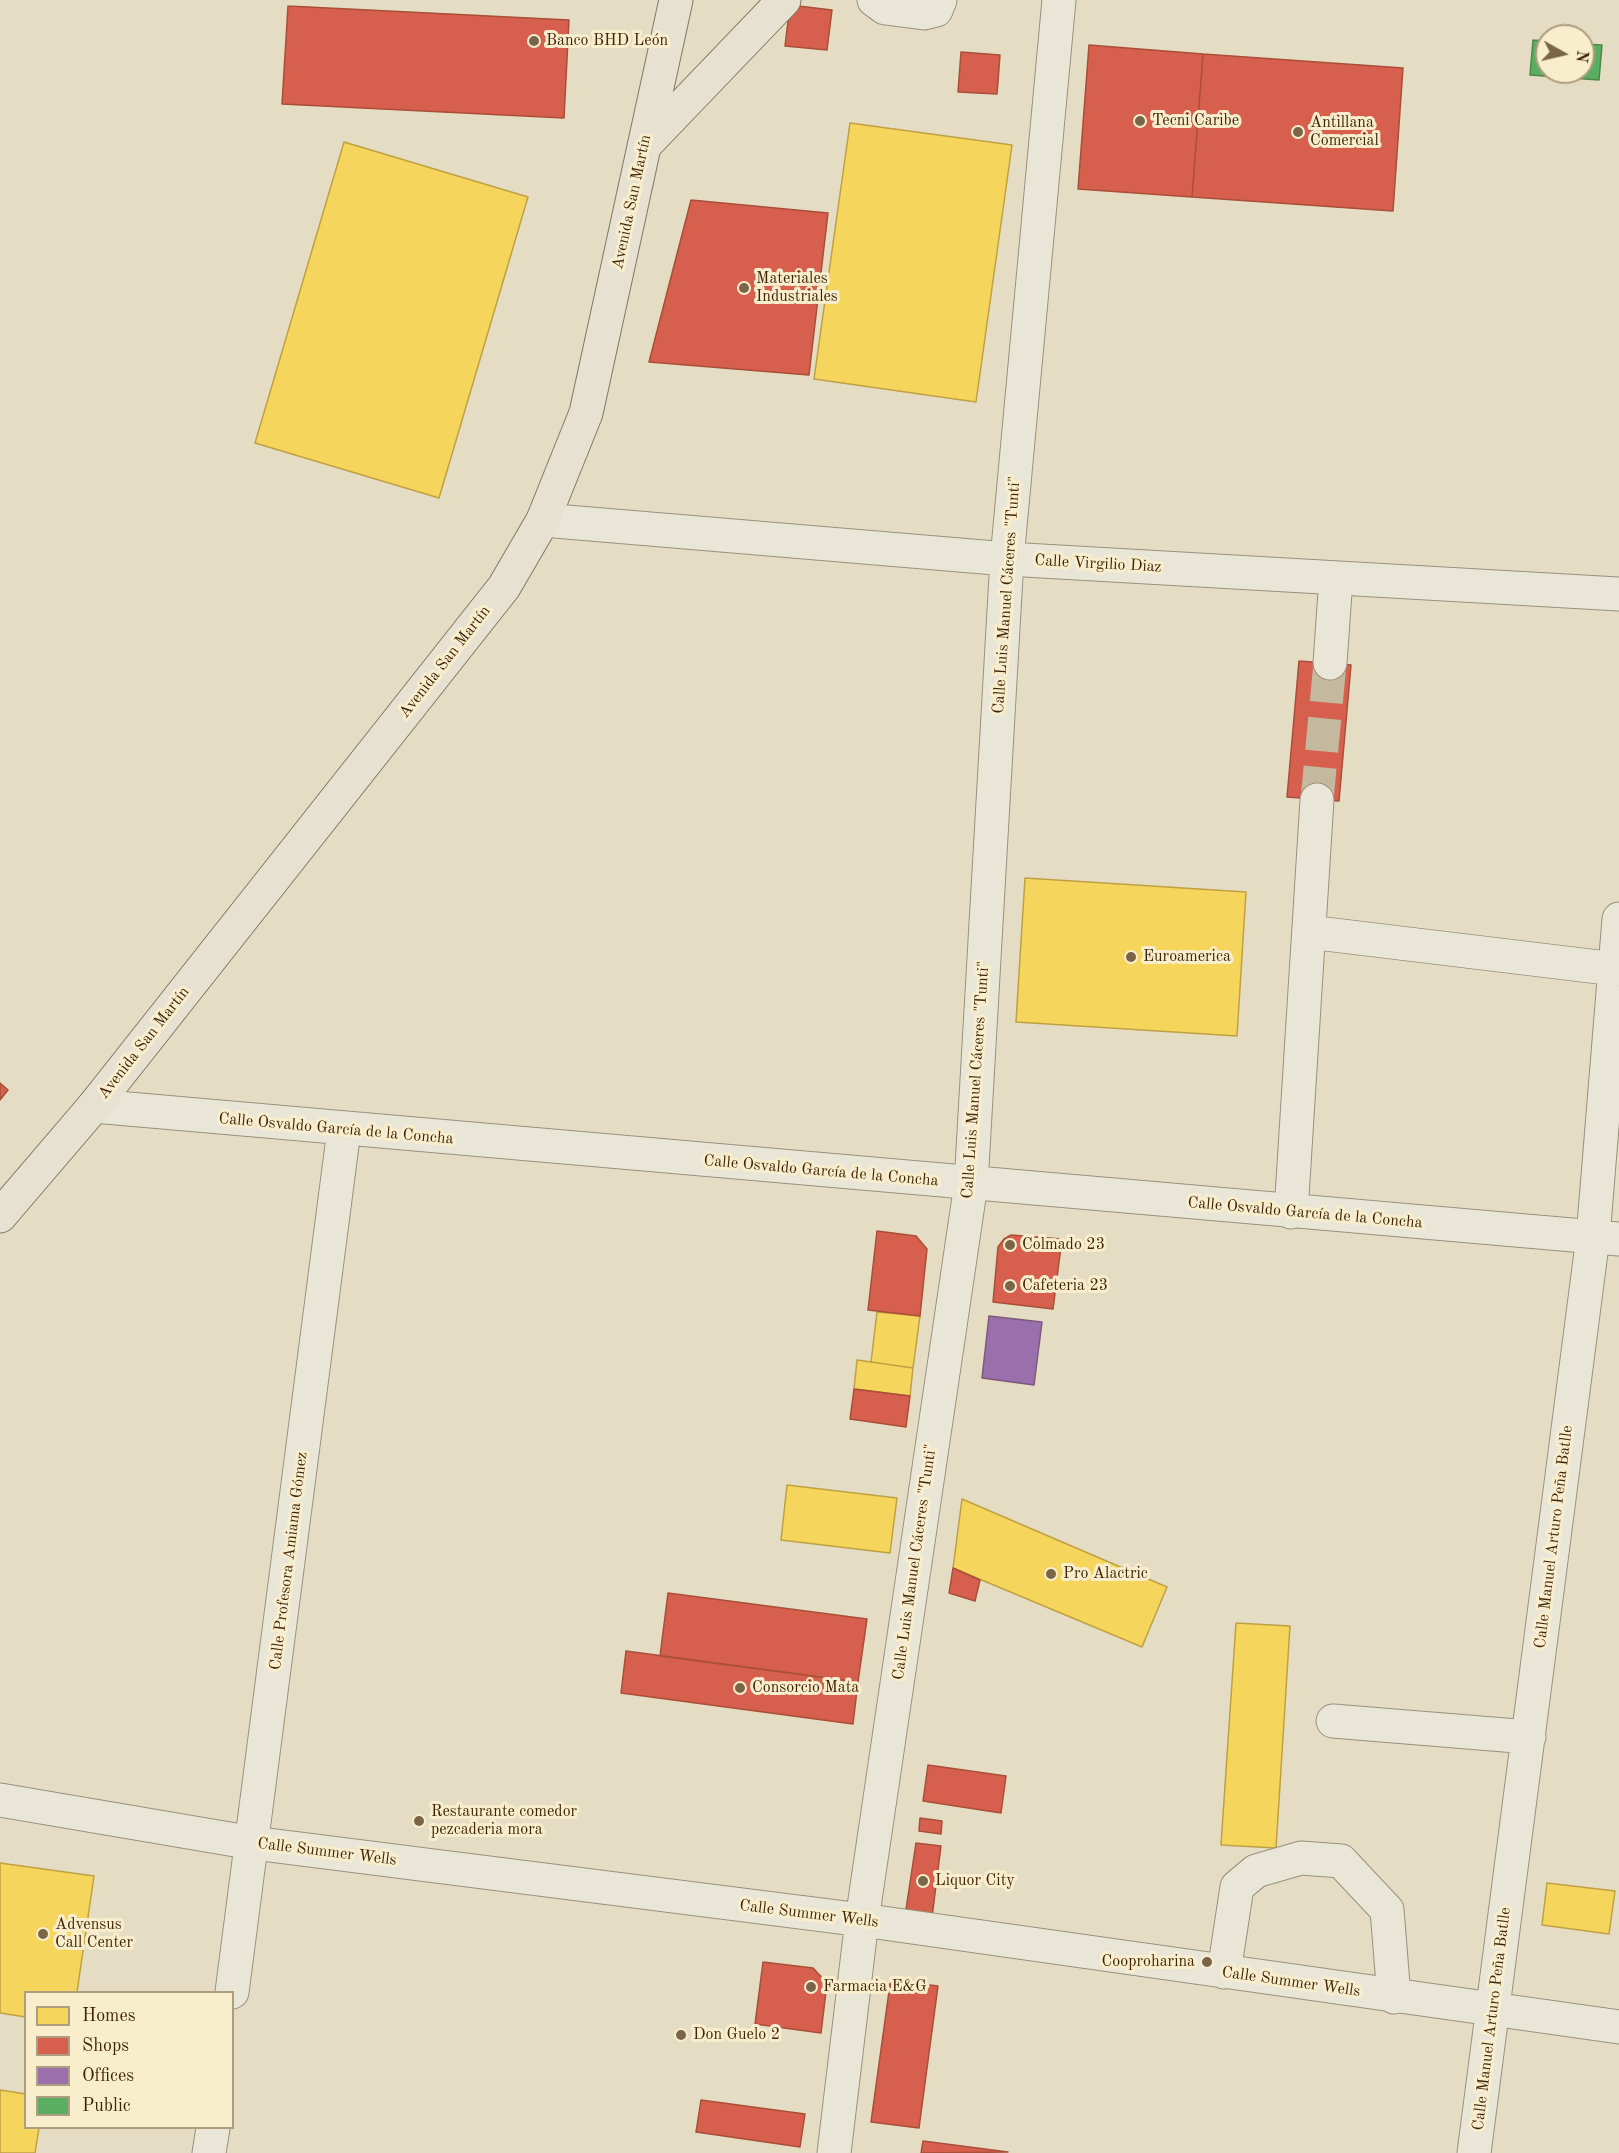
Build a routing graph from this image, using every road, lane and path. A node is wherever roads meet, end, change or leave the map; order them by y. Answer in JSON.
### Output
{"nodes":[{"id":1,"x":676,"y":0,"type":"edge"},
{"id":2,"x":784,"y":0,"type":"edge"},
{"id":3,"x":874,"y":0,"type":"edge"},
{"id":4,"x":940,"y":0,"type":"edge"},
{"id":5,"x":1059,"y":0,"type":"edge"},
{"id":6,"x":644,"y":146,"type":"junction"},
{"id":7,"x":543,"y":520,"type":"junction"},
{"id":8,"x":1007,"y":559,"type":"junction"},
{"id":9,"x":1336,"y":578,"type":"junction"},
{"id":10,"x":1619,"y":594,"type":"edge"},
{"id":11,"x":1330,"y":663,"type":"tunnel mouth"},
{"id":12,"x":1317,"y":800,"type":"tunnel mouth"},
{"id":13,"x":1619,"y":919,"type":"edge"},
{"id":14,"x":1309,"y":932,"type":"junction"},
{"id":15,"x":1615,"y":969,"type":"junction"},
{"id":16,"x":94,"y":1106,"type":"junction"},
{"id":17,"x":344,"y":1130,"type":"junction"},
{"id":18,"x":971,"y":1184,"type":"junction"},
{"id":19,"x":1291,"y":1212,"type":"junction"},
{"id":20,"x":0,"y":1216,"type":"edge"},
{"id":21,"x":1606,"y":1238,"type":"edge"},
{"id":22,"x":1333,"y":1721,"type":"dead end"},
{"id":23,"x":1528,"y":1737,"type":"junction"},
{"id":24,"x":0,"y":1800,"type":"edge"},
{"id":25,"x":254,"y":1843,"type":"junction"},
{"id":26,"x":862,"y":1920,"type":"junction"},
{"id":27,"x":1224,"y":1972,"type":"junction"},
{"id":28,"x":232,"y":1991,"type":"edge"},
{"id":29,"x":1394,"y":1997,"type":"junction"},
{"id":30,"x":1493,"y":2011,"type":"junction"},
{"id":31,"x":1619,"y":2027,"type":"edge"},
{"id":32,"x":213,"y":2129,"type":"edge"},
{"id":33,"x":209,"y":2153,"type":"edge"},
{"id":34,"x":834,"y":2153,"type":"edge"},
{"id":35,"x":1474,"y":2153,"type":"edge"}],
"edges":[{"from":1,"to":6,"type":"main road","name":"Avenida San Martín"},
{"from":2,"to":6,"type":"main road"},
{"from":3,"to":4,"type":"street"},
{"from":5,"to":8,"type":"street","name":"Calle Luis Manuel Cáceres \"Tunti\""},
{"from":6,"to":7,"type":"main road","name":"Avenida San Martín"},
{"from":7,"to":8,"type":"street","name":"Calle Virgilio Diaz"},
{"from":7,"to":16,"type":"main road","name":"Avenida San Martín"},
{"from":8,"to":9,"type":"street","name":"Calle Virgilio Diaz"},
{"from":8,"to":18,"type":"street","name":"Calle Luis Manuel Cáceres \"Tunti\""},
{"from":9,"to":10,"type":"street","name":"Calle Virgilio Diaz"},
{"from":9,"to":11,"type":"street"},
{"from":12,"to":14,"type":"street"},
{"from":13,"to":15,"type":"street","name":"Calle Manuel Arturo Peña Batlle"},
{"from":14,"to":15,"type":"street"},
{"from":14,"to":19,"type":"street"},
{"from":15,"to":21,"type":"street","name":"Calle Manuel Arturo Peña Batlle"},
{"from":16,"to":17,"type":"street","name":"Calle Osvaldo García de la Concha"},
{"from":16,"to":20,"type":"main road","name":"Avenida San Martín"},
{"from":17,"to":18,"type":"street","name":"Calle Osvaldo García de la Concha"},
{"from":17,"to":25,"type":"street","name":"Calle Profesora Amiama Gómez"},
{"from":18,"to":19,"type":"street","name":"Calle Osvaldo García de la Concha"},
{"from":18,"to":26,"type":"street","name":"Calle Luis Manuel Cáceres \"Tunti\""},
{"from":19,"to":21,"type":"street","name":"Calle Osvaldo García de la Concha"},
{"from":21,"to":23,"type":"street","name":"Calle Manuel Arturo Peña Batlle"},
{"from":22,"to":23,"type":"street"},
{"from":23,"to":30,"type":"street","name":"Calle Manuel Arturo Peña Batlle"},
{"from":24,"to":25,"type":"street","name":"Calle Summer Wells"},
{"from":25,"to":26,"type":"street","name":"Calle Summer Wells"},
{"from":25,"to":28,"type":"street","name":"Calle Profesora Amiama Gómez"},
{"from":26,"to":27,"type":"street","name":"Calle Summer Wells"},
{"from":26,"to":34,"type":"street","name":"Calle Luis Manuel Cáceres \"Tunti\""},
{"from":27,"to":29,"type":"street","name":"Calle Summer Wells"},
{"from":27,"to":29,"type":"street"},
{"from":29,"to":30,"type":"street","name":"Calle Summer Wells"},
{"from":30,"to":31,"type":"street","name":"Calle Summer Wells"},
{"from":30,"to":35,"type":"street","name":"Calle Manuel Arturo Peña Batlle"},
{"from":32,"to":33,"type":"street"}]}
